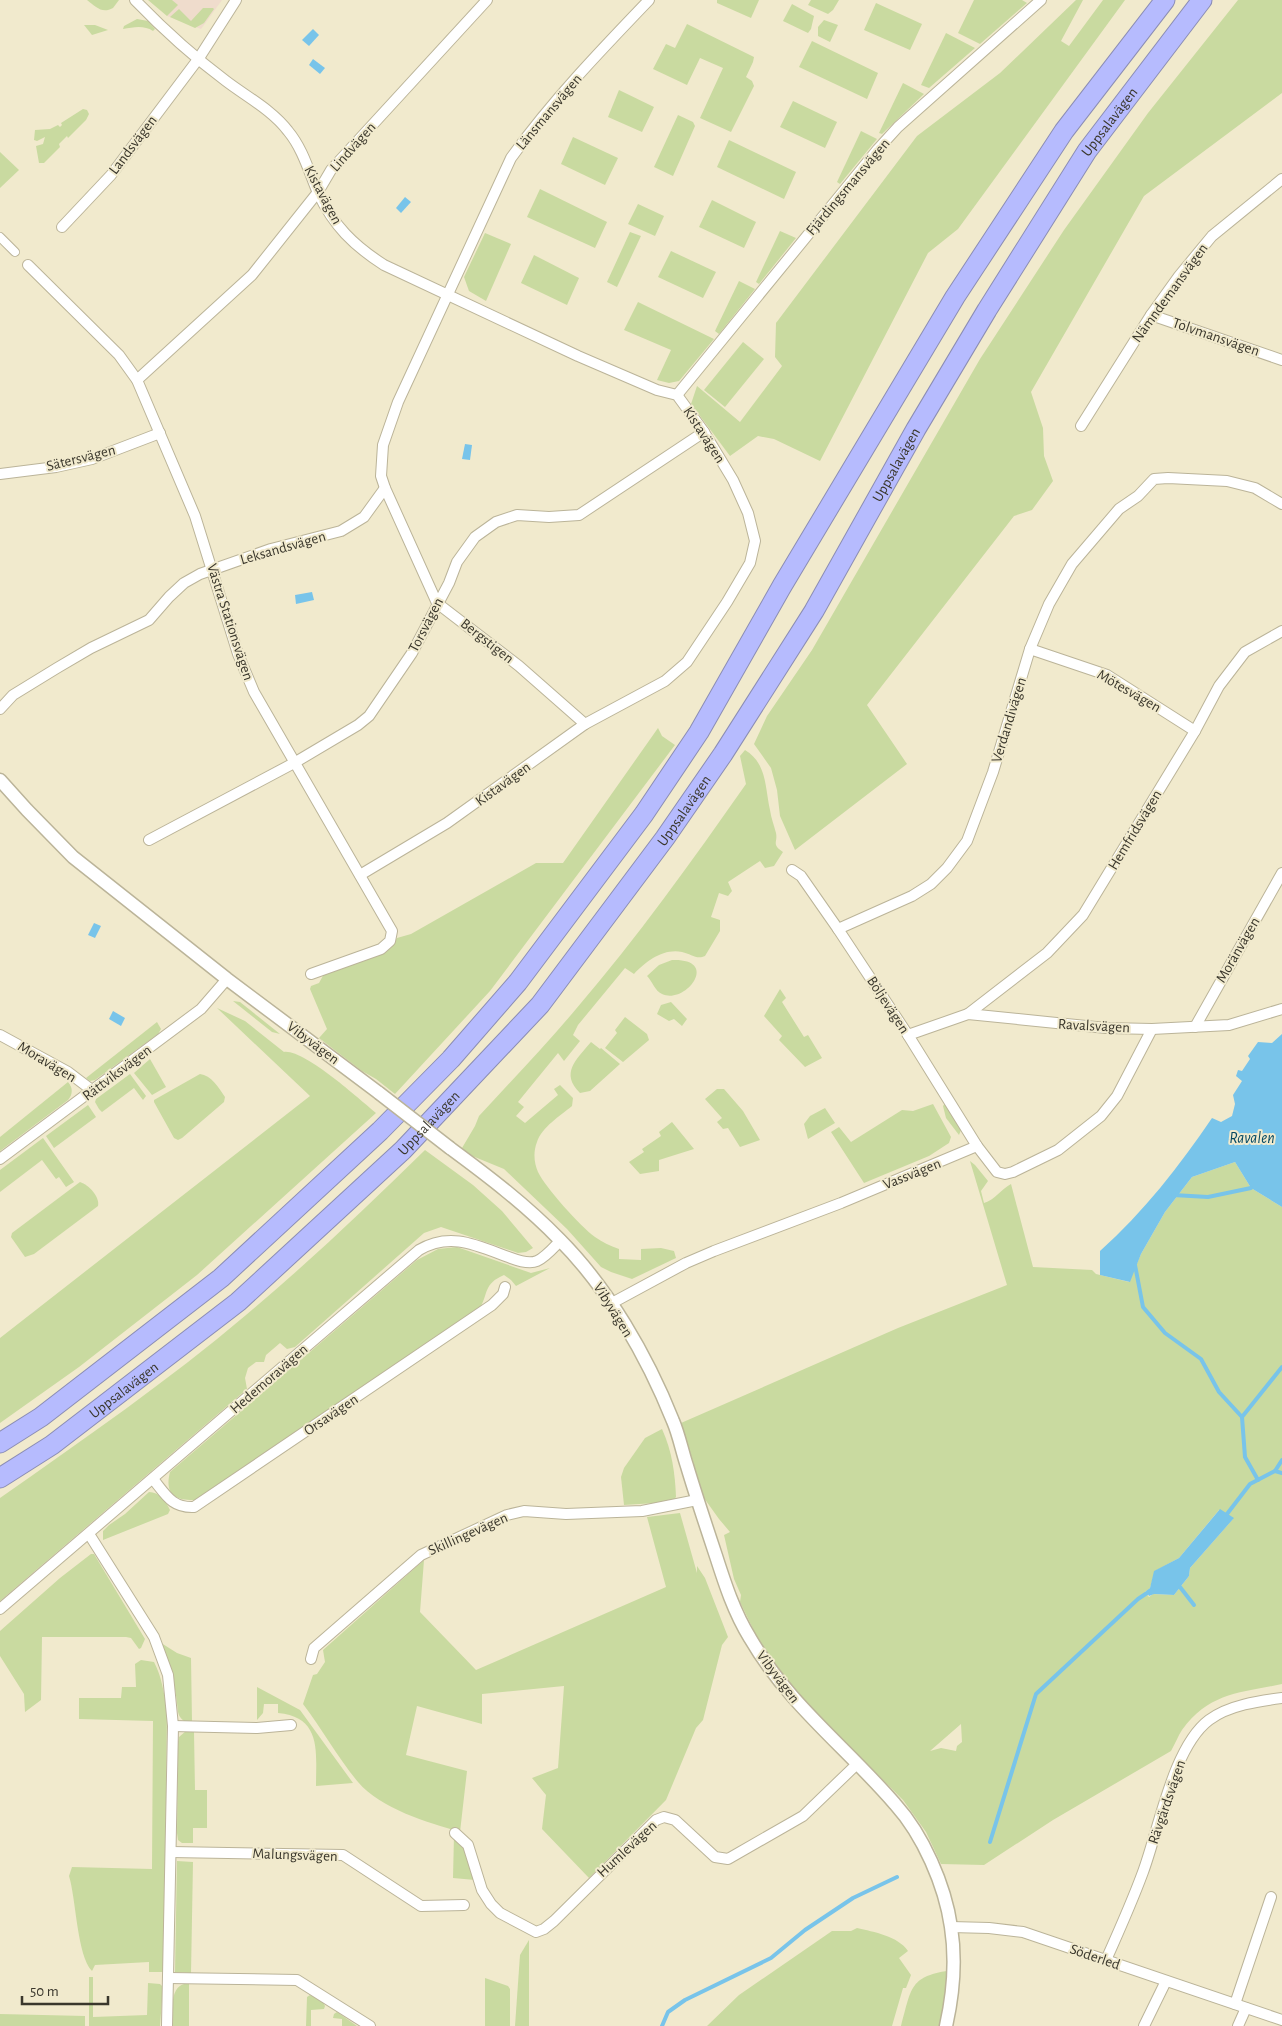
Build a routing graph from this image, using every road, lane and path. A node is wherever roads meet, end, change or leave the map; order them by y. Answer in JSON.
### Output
{"nodes":[{"id":1,"x":135,"y":0,"type":"edge"},
{"id":2,"x":236,"y":0,"type":"edge"},
{"id":3,"x":488,"y":0,"type":"edge"},
{"id":4,"x":649,"y":0,"type":"edge"},
{"id":5,"x":1041,"y":0,"type":"edge"},
{"id":6,"x":1165,"y":0,"type":"edge"},
{"id":7,"x":1202,"y":0,"type":"edge"},
{"id":8,"x":199,"y":58,"type":"junction"},
{"id":9,"x":1282,"y":179,"type":"edge"},
{"id":10,"x":318,"y":192,"type":"junction"},
{"id":11,"x":62,"y":227,"type":"dead end"},
{"id":12,"x":0,"y":237,"type":"edge"},
{"id":13,"x":15,"y":252,"type":"dead end"},
{"id":14,"x":28,"y":266,"type":"dead end"},
{"id":15,"x":447,"y":293,"type":"junction"},
{"id":16,"x":1151,"y":315,"type":"junction"},
{"id":17,"x":1282,"y":360,"type":"edge"},
{"id":18,"x":137,"y":380,"type":"junction"},
{"id":19,"x":677,"y":395,"type":"junction"},
{"id":20,"x":1080,"y":426,"type":"dead end"},
{"id":21,"x":704,"y":432,"type":"junction"},
{"id":22,"x":160,"y":433,"type":"junction"},
{"id":23,"x":0,"y":474,"type":"edge"},
{"id":24,"x":384,"y":488,"type":"junction"},
{"id":25,"x":1282,"y":504,"type":"edge"},
{"id":26,"x":212,"y":570,"type":"junction"},
{"id":27,"x":437,"y":603,"type":"junction"},
{"id":28,"x":1282,"y":631,"type":"edge"},
{"id":29,"x":1030,"y":650,"type":"junction"},
{"id":30,"x":0,"y":709,"type":"edge"},
{"id":31,"x":585,"y":724,"type":"junction"},
{"id":32,"x":1195,"y":730,"type":"junction"},
{"id":33,"x":294,"y":763,"type":"junction"},
{"id":34,"x":0,"y":780,"type":"edge"},
{"id":35,"x":149,"y":840,"type":"dead end"},
{"id":36,"x":792,"y":870,"type":"dead end"},
{"id":37,"x":1282,"y":873,"type":"edge"},
{"id":38,"x":360,"y":875,"type":"junction"},
{"id":39,"x":838,"y":929,"type":"junction"},
{"id":40,"x":310,"y":974,"type":"dead end"},
{"id":41,"x":227,"y":979,"type":"junction"},
{"id":42,"x":1282,"y":1008,"type":"edge"},
{"id":43,"x":968,"y":1014,"type":"junction"},
{"id":44,"x":1195,"y":1027,"type":"junction"},
{"id":45,"x":1152,"y":1029,"type":"junction"},
{"id":46,"x":0,"y":1035,"type":"edge"},
{"id":47,"x":908,"y":1035,"type":"junction"},
{"id":48,"x":93,"y":1091,"type":"junction"},
{"id":49,"x":977,"y":1146,"type":"junction"},
{"id":50,"x":0,"y":1159,"type":"edge"},
{"id":51,"x":561,"y":1240,"type":"junction"},
{"id":52,"x":505,"y":1287,"type":"dead end"},
{"id":53,"x":612,"y":1303,"type":"junction"},
{"id":54,"x":0,"y":1443,"type":"edge"},
{"id":55,"x":0,"y":1478,"type":"edge"},
{"id":56,"x":153,"y":1479,"type":"junction"},
{"id":57,"x":697,"y":1500,"type":"junction"},
{"id":58,"x":89,"y":1534,"type":"junction"},
{"id":59,"x":0,"y":1609,"type":"edge"},
{"id":60,"x":312,"y":1660,"type":"dead end"},
{"id":61,"x":1282,"y":1698,"type":"edge"},
{"id":62,"x":291,"y":1725,"type":"dead end"},
{"id":63,"x":173,"y":1726,"type":"junction"},
{"id":64,"x":857,"y":1764,"type":"junction"},
{"id":65,"x":455,"y":1833,"type":"dead end"},
{"id":66,"x":171,"y":1852,"type":"junction"},
{"id":67,"x":1271,"y":1897,"type":"dead end"},
{"id":68,"x":464,"y":1905,"type":"dead end"},
{"id":69,"x":951,"y":1927,"type":"junction"},
{"id":70,"x":1106,"y":1960,"type":"junction"},
{"id":71,"x":169,"y":1978,"type":"junction"},
{"id":72,"x":1166,"y":1981,"type":"junction"},
{"id":73,"x":1235,"y":2004,"type":"junction"},
{"id":74,"x":1246,"y":2008,"type":"junction"},
{"id":75,"x":1282,"y":2020,"type":"edge"},
{"id":76,"x":167,"y":2026,"type":"edge"},
{"id":77,"x":370,"y":2026,"type":"edge"},
{"id":78,"x":946,"y":2026,"type":"edge"},
{"id":79,"x":1144,"y":2026,"type":"edge"},
{"id":80,"x":1238,"y":2026,"type":"edge"}],
"edges":[{"from":1,"to":8,"type":"street","name":"Kistavägen"},
{"from":2,"to":8,"type":"street","name":"Landsvägen"},
{"from":3,"to":10,"type":"street","name":"Lindvägen"},
{"from":4,"to":15,"type":"street","name":"Länsmansvägen"},
{"from":5,"to":19,"type":"street","name":"Fjärdingsmansvägen"},
{"from":6,"to":54,"type":"highway","name":"Uppsalavägen"},
{"from":7,"to":55,"type":"highway","name":"Uppsalavägen"},
{"from":8,"to":10,"type":"street","name":"Kistavägen"},
{"from":8,"to":11,"type":"street","name":"Landsvägen"},
{"from":9,"to":16,"type":"street","name":"Nämndemansvägen"},
{"from":10,"to":15,"type":"street","name":"Kistavägen"},
{"from":10,"to":18,"type":"street","name":"Lindvägen"},
{"from":12,"to":13,"type":"street"},
{"from":14,"to":18,"type":"street","name":"Västra Stationsvägen"},
{"from":15,"to":19,"type":"street","name":"Kistavägen"},
{"from":15,"to":24,"type":"street"},
{"from":16,"to":17,"type":"street","name":"Tolvmansvägen"},
{"from":16,"to":20,"type":"street","name":"Nämndemansvägen"},
{"from":18,"to":22,"type":"street","name":"Västra Stationsvägen"},
{"from":19,"to":21,"type":"street","name":"Kistavägen"},
{"from":21,"to":27,"type":"street","name":"Torsvägen"},
{"from":21,"to":31,"type":"street","name":"Kistavägen"},
{"from":22,"to":23,"type":"street","name":"Sätersvägen"},
{"from":22,"to":26,"type":"street","name":"Västra Stationsvägen"},
{"from":24,"to":26,"type":"street","name":"Leksandsvägen"},
{"from":24,"to":27,"type":"street","name":"Bergstigen"},
{"from":25,"to":29,"type":"street","name":"Verdandivägen"},
{"from":26,"to":30,"type":"street","name":"Leksandsvägen"},
{"from":26,"to":33,"type":"street","name":"Västra Stationsvägen"},
{"from":27,"to":31,"type":"street","name":"Bergstigen"},
{"from":27,"to":33,"type":"street","name":"Torsvägen"},
{"from":28,"to":32,"type":"street","name":"Hemfridsvägen"},
{"from":29,"to":32,"type":"street","name":"Mötesvägen"},
{"from":29,"to":39,"type":"street","name":"Verdandivägen"},
{"from":31,"to":38,"type":"street","name":"Kistavägen"},
{"from":32,"to":43,"type":"street","name":"Hemfridsvägen"},
{"from":33,"to":35,"type":"street","name":"Torsvägen"},
{"from":33,"to":38,"type":"street","name":"Västra Stationsvägen"},
{"from":34,"to":41,"type":"street","name":"Vibyvägen"},
{"from":36,"to":39,"type":"street","name":"Böljevägen"},
{"from":37,"to":44,"type":"street","name":"Moränvägen"},
{"from":38,"to":40,"type":"street","name":"Västra Stationsvägen"},
{"from":39,"to":47,"type":"street","name":"Böljevägen"},
{"from":41,"to":48,"type":"street","name":"Rättviksvägen"},
{"from":41,"to":51,"type":"street","name":"Vibyvägen","bridge":true},
{"from":42,"to":44,"type":"street","name":"Ravalsvägen"},
{"from":43,"to":45,"type":"street","name":"Ravalsvägen"},
{"from":43,"to":47,"type":"street","name":"Ravalsvägen"},
{"from":44,"to":45,"type":"street","name":"Ravalsvägen"},
{"from":45,"to":49,"type":"street"},
{"from":46,"to":48,"type":"street","name":"Moravägen"},
{"from":47,"to":49,"type":"street","name":"Böljevägen"},
{"from":48,"to":50,"type":"street","name":"Rättviksvägen"},
{"from":49,"to":53,"type":"street","name":"Vassvägen"},
{"from":51,"to":53,"type":"street","name":"Vibyvägen"},
{"from":51,"to":56,"type":"street","name":"Hedemoravägen"},
{"from":52,"to":56,"type":"street","name":"Orsavägen"},
{"from":53,"to":57,"type":"street","name":"Vibyvägen"},
{"from":56,"to":58,"type":"street","name":"Hedemoravägen"},
{"from":57,"to":60,"type":"street","name":"Skillingevägen"},
{"from":57,"to":64,"type":"street","name":"Vibyvägen"},
{"from":58,"to":59,"type":"street","name":"Hedemoravägen"},
{"from":58,"to":63,"type":"street"},
{"from":61,"to":70,"type":"street","name":"Rävgärdsvägen"},
{"from":62,"to":63,"type":"street"},
{"from":63,"to":66,"type":"street"},
{"from":64,"to":65,"type":"street","name":"Humlevägen"},
{"from":64,"to":69,"type":"street","name":"Vibyvägen"},
{"from":66,"to":68,"type":"street","name":"Malungsvägen"},
{"from":66,"to":71,"type":"street"},
{"from":67,"to":73,"type":"street"},
{"from":69,"to":70,"type":"street","name":"Söderled"},
{"from":69,"to":78,"type":"street","name":"Vibyvägen"},
{"from":70,"to":72,"type":"street","name":"Söderled"},
{"from":71,"to":76,"type":"street"},
{"from":71,"to":77,"type":"street"},
{"from":72,"to":73,"type":"street","name":"Söderled"},
{"from":72,"to":79,"type":"street"},
{"from":73,"to":74,"type":"street","name":"Söderled"},
{"from":74,"to":75,"type":"street","name":"Söderled"},
{"from":74,"to":80,"type":"street"}]}
